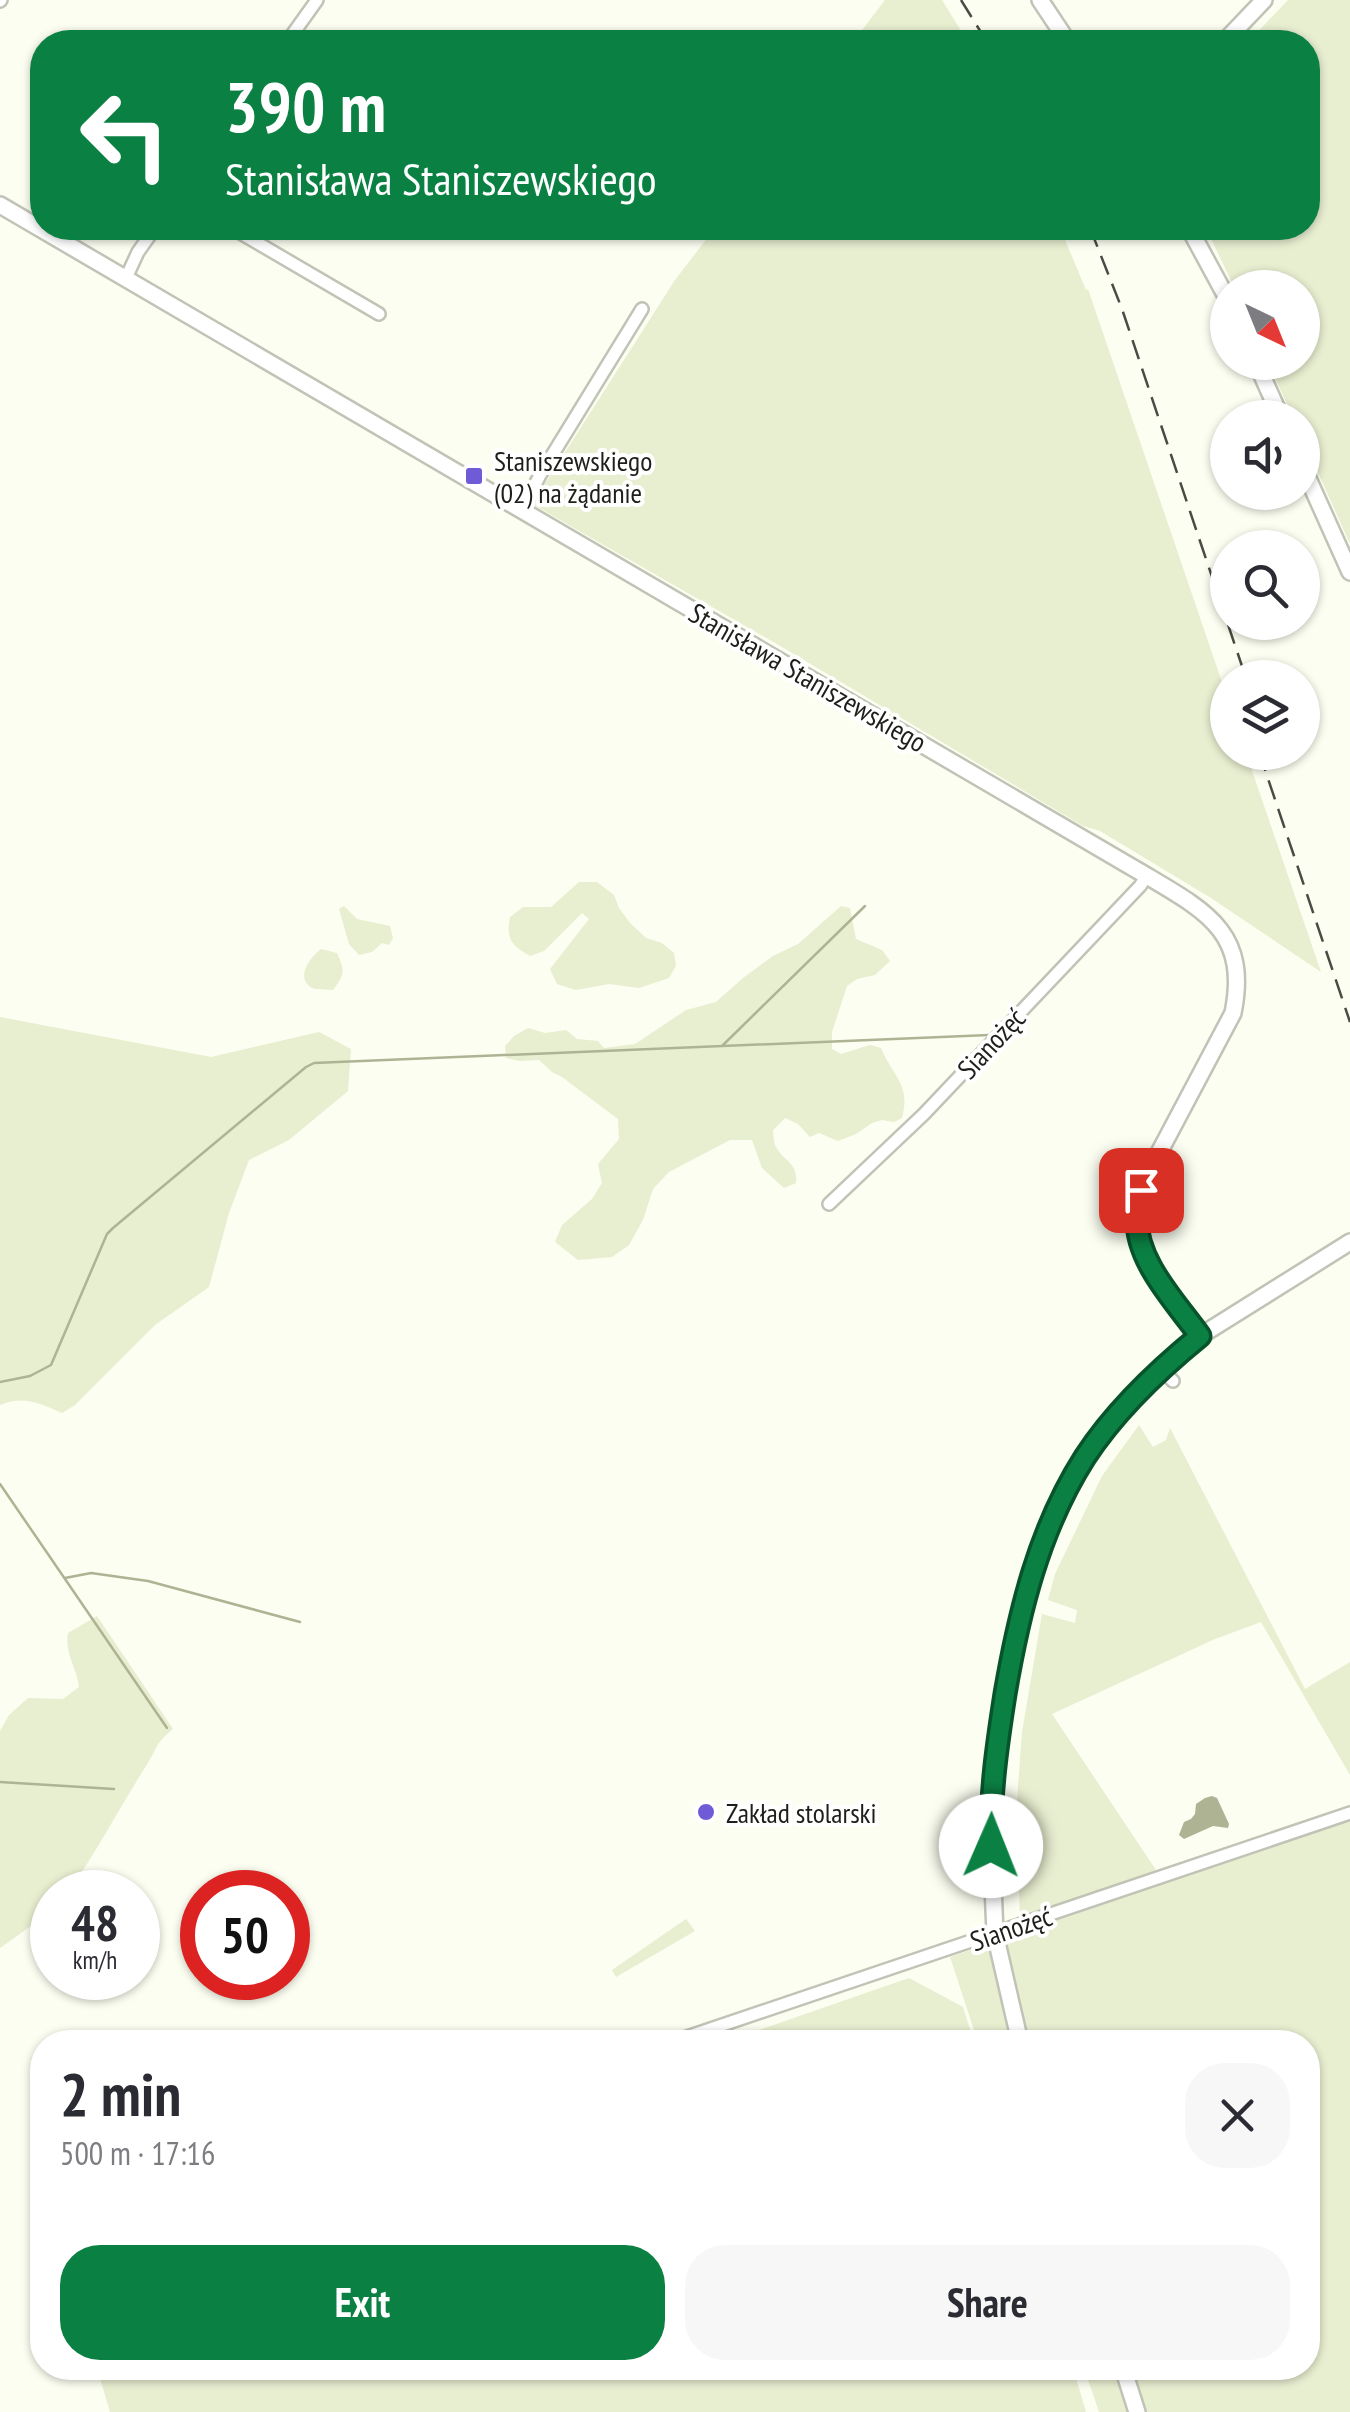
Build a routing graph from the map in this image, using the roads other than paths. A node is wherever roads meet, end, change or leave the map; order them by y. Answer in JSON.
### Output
{"nodes":[{"id":1,"x":317,"y":0,"type":"edge"},
{"id":2,"x":1040,"y":0,"type":"edge"},
{"id":3,"x":1264,"y":0,"type":"edge"},
{"id":4,"x":296,"y":30,"type":"edge"},
{"id":5,"x":1060,"y":30,"type":"edge"},
{"id":6,"x":1235,"y":30,"type":"edge"},
{"id":7,"x":0,"y":205,"type":"edge"},
{"id":8,"x":30,"y":222,"type":"edge"},
{"id":9,"x":60,"y":240,"type":"edge"},
{"id":10,"x":146,"y":240,"type":"edge"},
{"id":11,"x":253,"y":240,"type":"edge"},
{"id":12,"x":1196,"y":240,"type":"edge"},
{"id":13,"x":1212,"y":270,"type":"edge"},
{"id":14,"x":126,"y":278,"type":"junction"},
{"id":15,"x":642,"y":309,"type":"dead end"},
{"id":16,"x":379,"y":314,"type":"dead end"},
{"id":17,"x":1320,"y":506,"type":"edge"},
{"id":18,"x":522,"y":510,"type":"junction"},
{"id":19,"x":1350,"y":572,"type":"edge"},
{"id":20,"x":1147,"y":876,"type":"junction"},
{"id":21,"x":829,"y":1204,"type":"dead end"},
{"id":22,"x":1350,"y":1242,"type":"edge"},
{"id":23,"x":1200,"y":1336,"type":"junction"},
{"id":24,"x":1350,"y":1812,"type":"edge"},
{"id":25,"x":995,"y":1934,"type":"junction"},
{"id":26,"x":708,"y":2030,"type":"edge"},
{"id":27,"x":1017,"y":2030,"type":"edge"},
{"id":28,"x":1127,"y":2380,"type":"edge"},
{"id":29,"x":1137,"y":2412,"type":"edge"}],
"edges":[{"from":1,"to":4,"type":"street"},
{"from":2,"to":5,"type":"street"},
{"from":3,"to":6,"type":"street"},
{"from":7,"to":8,"type":"street","name":"Stanisława Staniszewskiego"},
{"from":9,"to":14,"type":"street","name":"Stanisława Staniszewskiego"},
{"from":10,"to":14,"type":"street"},
{"from":11,"to":16,"type":"street"},
{"from":12,"to":13,"type":"street"},
{"from":14,"to":18,"type":"street","name":"Stanisława Staniszewskiego"},
{"from":15,"to":18,"type":"street"},
{"from":17,"to":19,"type":"street"},
{"from":18,"to":20,"type":"street","name":"Stanisława Staniszewskiego"},
{"from":20,"to":21,"type":"street","name":"Sianożęć"},
{"from":20,"to":23,"type":"street","name":"Stanisława Staniszewskiego"},
{"from":22,"to":23,"type":"street"},
{"from":23,"to":25,"type":"street"},
{"from":24,"to":25,"type":"street","name":"Sianożęć"},
{"from":25,"to":26,"type":"street","name":"Sianożęć"},
{"from":25,"to":27,"type":"street"},
{"from":28,"to":29,"type":"street"}]}
